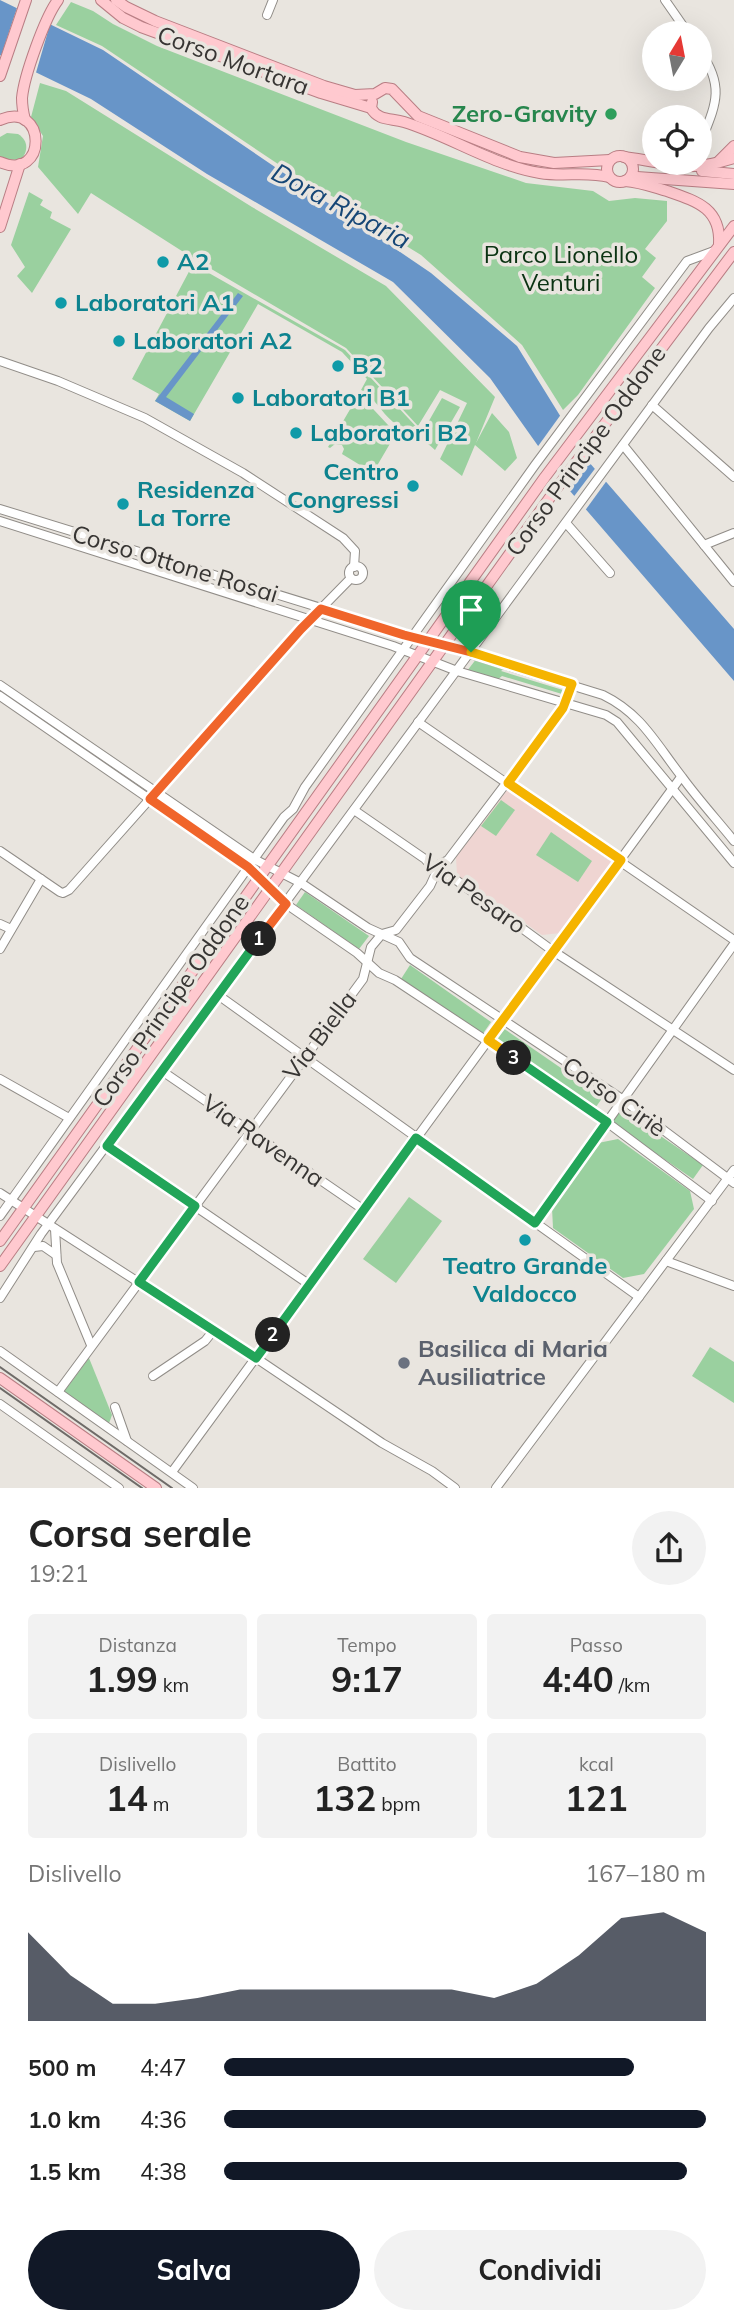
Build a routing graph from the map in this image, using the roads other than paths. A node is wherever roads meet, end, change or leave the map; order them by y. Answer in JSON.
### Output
{"nodes":[{"id":1,"x":26,"y":0,"type":"edge"},
{"id":2,"x":58,"y":0,"type":"edge"},
{"id":3,"x":101,"y":0,"type":"edge"},
{"id":4,"x":116,"y":0,"type":"edge"},
{"id":5,"x":273,"y":0,"type":"edge"},
{"id":6,"x":664,"y":0,"type":"edge"},
{"id":7,"x":267,"y":15,"type":"dead end"},
{"id":8,"x":679,"y":21,"type":"edge"},
{"id":9,"x":712,"y":70,"type":"edge"},
{"id":10,"x":1,"y":72,"type":"edge"},
{"id":11,"x":375,"y":94,"type":"junction"},
{"id":12,"x":402,"y":102,"type":"junction"},
{"id":13,"x":371,"y":108,"type":"junction"},
{"id":14,"x":712,"y":113,"type":"edge"},
{"id":15,"x":393,"y":119,"type":"junction"},
{"id":16,"x":0,"y":120,"type":"edge"},
{"id":17,"x":25,"y":120,"type":"junction"},
{"id":18,"x":734,"y":146,"type":"edge"},
{"id":19,"x":734,"y":158,"type":"edge"},
{"id":20,"x":611,"y":160,"type":"junction"},
{"id":21,"x":0,"y":162,"type":"edge"},
{"id":22,"x":20,"y":164,"type":"junction"},
{"id":23,"x":712,"y":164,"type":"edge"},
{"id":24,"x":716,"y":164,"type":"junction"},
{"id":25,"x":642,"y":169,"type":"edge"},
{"id":26,"x":628,"y":170,"type":"junction"},
{"id":27,"x":734,"y":174,"type":"edge"},
{"id":28,"x":609,"y":177,"type":"junction"},
{"id":29,"x":734,"y":184,"type":"edge"},
{"id":30,"x":734,"y":226,"type":"edge"},
{"id":31,"x":0,"y":227,"type":"edge"},
{"id":32,"x":717,"y":248,"type":"junction"},
{"id":33,"x":734,"y":251,"type":"edge"},
{"id":34,"x":734,"y":298,"type":"edge"},
{"id":35,"x":0,"y":361,"type":"edge"},
{"id":36,"x":652,"y":405,"type":"junction"},
{"id":37,"x":623,"y":445,"type":"junction"},
{"id":38,"x":734,"y":477,"type":"edge"},
{"id":39,"x":0,"y":509,"type":"edge"},
{"id":40,"x":0,"y":521,"type":"edge"},
{"id":41,"x":566,"y":523,"type":"junction"},
{"id":42,"x":734,"y":533,"type":"edge"},
{"id":43,"x":704,"y":545,"type":"junction"},
{"id":44,"x":610,"y":573,"type":"dead end"},
{"id":45,"x":734,"y":582,"type":"edge"},
{"id":46,"x":321,"y":609,"type":"junction"},
{"id":47,"x":310,"y":620,"type":"junction"},
{"id":48,"x":412,"y":637,"type":"junction"},
{"id":49,"x":428,"y":641,"type":"junction"},
{"id":50,"x":445,"y":646,"type":"junction"},
{"id":51,"x":404,"y":650,"type":"junction"},
{"id":52,"x":471,"y":652,"type":"junction"},
{"id":53,"x":418,"y":656,"type":"junction"},
{"id":54,"x":433,"y":662,"type":"junction"},
{"id":55,"x":457,"y":671,"type":"junction"},
{"id":56,"x":572,"y":684,"type":"junction"},
{"id":57,"x":0,"y":685,"type":"edge"},
{"id":58,"x":0,"y":696,"type":"edge"},
{"id":59,"x":565,"y":704,"type":"junction"},
{"id":60,"x":418,"y":722,"type":"junction"},
{"id":61,"x":681,"y":777,"type":"junction"},
{"id":62,"x":508,"y":783,"type":"junction"},
{"id":63,"x":672,"y":788,"type":"junction"},
{"id":64,"x":153,"y":795,"type":"junction"},
{"id":65,"x":354,"y":810,"type":"junction"},
{"id":66,"x":734,"y":841,"type":"edge"},
{"id":67,"x":0,"y":851,"type":"edge"},
{"id":68,"x":254,"y":859,"type":"junction"},
{"id":69,"x":621,"y":860,"type":"junction"},
{"id":70,"x":734,"y":863,"type":"edge"},
{"id":71,"x":267,"y":865,"type":"junction"},
{"id":72,"x":248,"y":867,"type":"junction"},
{"id":73,"x":437,"y":871,"type":"junction"},
{"id":74,"x":282,"y":873,"type":"junction"},
{"id":75,"x":259,"y":878,"type":"junction"},
{"id":76,"x":41,"y":879,"type":"junction"},
{"id":77,"x":301,"y":883,"type":"junction"},
{"id":78,"x":271,"y":889,"type":"junction"},
{"id":79,"x":286,"y":904,"type":"junction"},
{"id":80,"x":0,"y":924,"type":"edge"},
{"id":81,"x":11,"y":929,"type":"junction"},
{"id":82,"x":382,"y":934,"type":"junction"},
{"id":83,"x":734,"y":942,"type":"edge"},
{"id":84,"x":0,"y":948,"type":"edge"},
{"id":85,"x":553,"y":951,"type":"junction"},
{"id":86,"x":368,"y":965,"type":"junction"},
{"id":87,"x":218,"y":995,"type":"junction"},
{"id":88,"x":502,"y":1021,"type":"junction"},
{"id":89,"x":671,"y":1031,"type":"junction"},
{"id":90,"x":488,"y":1040,"type":"junction"},
{"id":91,"x":734,"y":1056,"type":"edge"},
{"id":92,"x":304,"y":1057,"type":"junction"},
{"id":93,"x":731,"y":1068,"type":"edge"},
{"id":94,"x":162,"y":1071,"type":"junction"},
{"id":95,"x":0,"y":1079,"type":"edge"},
{"id":96,"x":622,"y":1099,"type":"junction"},
{"id":97,"x":69,"y":1118,"type":"junction"},
{"id":98,"x":607,"y":1122,"type":"junction"},
{"id":99,"x":249,"y":1132,"type":"junction"},
{"id":100,"x":416,"y":1138,"type":"junction"},
{"id":101,"x":107,"y":1146,"type":"junction"},
{"id":102,"x":734,"y":1170,"type":"edge"},
{"id":103,"x":731,"y":1180,"type":"edge"},
{"id":104,"x":0,"y":1193,"type":"edge"},
{"id":105,"x":11,"y":1200,"type":"junction"},
{"id":106,"x":712,"y":1201,"type":"junction"},
{"id":107,"x":195,"y":1206,"type":"junction"},
{"id":108,"x":23,"y":1208,"type":"junction"},
{"id":109,"x":364,"y":1210,"type":"junction"},
{"id":110,"x":0,"y":1216,"type":"edge"},
{"id":111,"x":36,"y":1216,"type":"junction"},
{"id":112,"x":535,"y":1223,"type":"junction"},
{"id":113,"x":52,"y":1227,"type":"junction"},
{"id":114,"x":0,"y":1241,"type":"edge"},
{"id":115,"x":34,"y":1247,"type":"junction"},
{"id":116,"x":56,"y":1255,"type":"junction"},
{"id":117,"x":666,"y":1261,"type":"junction"},
{"id":118,"x":0,"y":1266,"type":"edge"},
{"id":119,"x":139,"y":1282,"type":"junction"},
{"id":120,"x":310,"y":1285,"type":"junction"},
{"id":121,"x":734,"y":1286,"type":"edge"},
{"id":122,"x":639,"y":1297,"type":"junction"},
{"id":123,"x":0,"y":1298,"type":"edge"},
{"id":124,"x":213,"y":1331,"type":"junction"},
{"id":125,"x":91,"y":1345,"type":"junction"},
{"id":126,"x":0,"y":1351,"type":"edge"},
{"id":127,"x":256,"y":1358,"type":"junction"},
{"id":128,"x":152,"y":1376,"type":"dead end"},
{"id":129,"x":0,"y":1378,"type":"edge"},
{"id":130,"x":58,"y":1392,"type":"junction"},
{"id":131,"x":0,"y":1404,"type":"edge"},
{"id":132,"x":115,"y":1407,"type":"dead end"},
{"id":133,"x":127,"y":1441,"type":"junction"},
{"id":134,"x":172,"y":1472,"type":"junction"},
{"id":135,"x":119,"y":1488,"type":"edge"},
{"id":136,"x":156,"y":1488,"type":"edge"},
{"id":137,"x":193,"y":1488,"type":"edge"},
{"id":138,"x":455,"y":1488,"type":"edge"},
{"id":139,"x":496,"y":1488,"type":"edge"}],
"edges":[{"from":1,"to":10,"type":"main road"},
{"from":2,"to":17,"type":"main road"},
{"from":3,"to":13,"type":"main road","name":"Corso Mortara"},
{"from":4,"to":11,"type":"main road","name":"Corso Mortara"},
{"from":5,"to":7,"type":"street"},
{"from":6,"to":8,"type":"street"},
{"from":9,"to":14,"type":"street"},
{"from":11,"to":12,"type":"main road"},
{"from":11,"to":13,"type":"main road"},
{"from":12,"to":15,"type":"main road"},
{"from":12,"to":20,"type":"main road"},
{"from":13,"to":15,"type":"main road"},
{"from":15,"to":28,"type":"main road"},
{"from":16,"to":17,"type":"main road"},
{"from":17,"to":22,"type":"main road"},
{"from":18,"to":24,"type":"main road"},
{"from":19,"to":24,"type":"main road"},
{"from":20,"to":26,"type":"main road"},
{"from":20,"to":28,"type":"main road"},
{"from":21,"to":22,"type":"main road"},
{"from":22,"to":31,"type":"main road"},
{"from":23,"to":24,"type":"main road"},
{"from":25,"to":26,"type":"main road"},
{"from":26,"to":27,"type":"main road"},
{"from":26,"to":28,"type":"main road"},
{"from":26,"to":29,"type":"main road"},
{"from":26,"to":32,"type":"main road"},
{"from":30,"to":32,"type":"main road","name":"Corso Principe Oddone"},
{"from":32,"to":48,"type":"street","name":"Corso Principe Oddone"},
{"from":32,"to":49,"type":"main road","name":"Corso Principe Oddone"},
{"from":33,"to":50,"type":"main road","name":"Corso Principe Oddone"},
{"from":34,"to":36,"type":"street","name":"Corso Principe Oddone"},
{"from":35,"to":46,"type":"street"},
{"from":36,"to":37,"type":"street","name":"Corso Principe Oddone"},
{"from":36,"to":38,"type":"street"},
{"from":37,"to":41,"type":"street","name":"Corso Principe Oddone"},
{"from":37,"to":43,"type":"street"},
{"from":39,"to":46,"type":"street","name":"Corso Ottone Rosai"},
{"from":40,"to":47,"type":"street","name":"Corso Ottone Rosai"},
{"from":41,"to":44,"type":"street"},
{"from":41,"to":52,"type":"street","name":"Corso Principe Oddone"},
{"from":42,"to":43,"type":"street"},
{"from":43,"to":45,"type":"street"},
{"from":46,"to":47,"type":"street"},
{"from":46,"to":48,"type":"street","name":"Corso Ottone Rosai"},
{"from":47,"to":51,"type":"street","name":"Corso Ottone Rosai"},
{"from":47,"to":64,"type":"street"},
{"from":48,"to":49,"type":"street","name":"Corso Ottone Rosai"},
{"from":48,"to":51,"type":"street","name":"Corso Principe Oddone"},
{"from":49,"to":50,"type":"street","name":"Corso Ottone Rosai"},
{"from":49,"to":53,"type":"main road","name":"Corso Principe Oddone"},
{"from":50,"to":52,"type":"street","name":"Corso Ottone Rosai"},
{"from":50,"to":54,"type":"main road","name":"Corso Principe Oddone"},
{"from":51,"to":53,"type":"street","name":"Corso Ottone Rosai"},
{"from":51,"to":68,"type":"street","name":"Corso Principe Oddone"},
{"from":52,"to":55,"type":"street","name":"Corso Principe Oddone"},
{"from":52,"to":56,"type":"street","name":"Corso Ottone Rosai"},
{"from":53,"to":54,"type":"street","name":"Corso Ottone Rosai"},
{"from":53,"to":71,"type":"main road","name":"Corso Principe Oddone"},
{"from":54,"to":55,"type":"street","name":"Corso Ottone Rosai"},
{"from":54,"to":74,"type":"main road","name":"Corso Principe Oddone"},
{"from":55,"to":59,"type":"street","name":"Corso Ottone Rosai"},
{"from":55,"to":60,"type":"street","name":"Corso Principe Oddone"},
{"from":56,"to":59,"type":"street","name":"Via Biella"},
{"from":56,"to":61,"type":"street","name":"Corso Ottone Rosai"},
{"from":57,"to":64,"type":"street"},
{"from":58,"to":64,"type":"street"},
{"from":59,"to":62,"type":"street","name":"Via Biella"},
{"from":59,"to":63,"type":"street","name":"Corso Ottone Rosai"},
{"from":60,"to":62,"type":"street"},
{"from":60,"to":65,"type":"street","name":"Corso Principe Oddone"},
{"from":61,"to":63,"type":"street"},
{"from":61,"to":66,"type":"street","name":"Corso Ottone Rosai"},
{"from":62,"to":69,"type":"street"},
{"from":62,"to":73,"type":"street","name":"Via Biella"},
{"from":63,"to":69,"type":"street"},
{"from":63,"to":70,"type":"street","name":"Corso Ottone Rosai"},
{"from":64,"to":68,"type":"street","name":"Corso Ciriè"},
{"from":64,"to":72,"type":"street","name":"Corso Ciriè"},
{"from":64,"to":76,"type":"street"},
{"from":65,"to":73,"type":"street","name":"Via Pesaro"},
{"from":65,"to":77,"type":"street","name":"Corso Principe Oddone"},
{"from":67,"to":76,"type":"street"},
{"from":68,"to":71,"type":"street","name":"Corso Ciriè"},
{"from":68,"to":72,"type":"street","name":"Corso Principe Oddone"},
{"from":69,"to":83,"type":"street"},
{"from":69,"to":85,"type":"street"},
{"from":71,"to":74,"type":"street","name":"Corso Ciriè"},
{"from":71,"to":75,"type":"main road","name":"Corso Principe Oddone"},
{"from":72,"to":75,"type":"street","name":"Corso Ciriè"},
{"from":72,"to":97,"type":"street","name":"Corso Principe Oddone"},
{"from":73,"to":82,"type":"street","name":"Via Biella"},
{"from":73,"to":85,"type":"street","name":"Via Pesaro"},
{"from":74,"to":77,"type":"street","name":"Corso Ciriè"},
{"from":74,"to":78,"type":"main road","name":"Corso Principe Oddone"},
{"from":75,"to":78,"type":"street","name":"Corso Ciriè"},
{"from":75,"to":108,"type":"main road","name":"Corso Principe Oddone"},
{"from":76,"to":81,"type":"street"},
{"from":77,"to":79,"type":"street","name":"Corso Principe Oddone"},
{"from":77,"to":82,"type":"street","name":"Corso Ciriè"},
{"from":78,"to":79,"type":"street","name":"Corso Ciriè"},
{"from":78,"to":111,"type":"main road","name":"Corso Principe Oddone"},
{"from":79,"to":86,"type":"street","name":"Corso Ciriè"},
{"from":79,"to":87,"type":"street","name":"Corso Principe Oddone"},
{"from":80,"to":81,"type":"street"},
{"from":81,"to":84,"type":"street"},
{"from":82,"to":86,"type":"street","name":"Via Biella"},
{"from":82,"to":88,"type":"street","name":"Corso Ciriè"},
{"from":83,"to":89,"type":"street"},
{"from":85,"to":88,"type":"street"},
{"from":85,"to":89,"type":"street","name":"Via Pesaro"},
{"from":86,"to":90,"type":"street","name":"Corso Ciriè"},
{"from":86,"to":92,"type":"street","name":"Via Biella"},
{"from":87,"to":92,"type":"street"},
{"from":87,"to":94,"type":"street","name":"Corso Principe Oddone"},
{"from":88,"to":90,"type":"street"},
{"from":88,"to":96,"type":"street","name":"Corso Ciriè"},
{"from":89,"to":93,"type":"street","name":"Via Pesaro"},
{"from":89,"to":96,"type":"street"},
{"from":90,"to":98,"type":"street","name":"Corso Ciriè"},
{"from":90,"to":100,"type":"street"},
{"from":91,"to":93,"type":"street"},
{"from":92,"to":99,"type":"street","name":"Via Biella"},
{"from":92,"to":100,"type":"street"},
{"from":94,"to":99,"type":"street","name":"Via Ravenna"},
{"from":94,"to":101,"type":"street","name":"Corso Principe Oddone"},
{"from":95,"to":97,"type":"street"},
{"from":96,"to":98,"type":"street"},
{"from":96,"to":103,"type":"street","name":"Corso Ciriè"},
{"from":97,"to":105,"type":"street","name":"Corso Principe Oddone"},
{"from":98,"to":106,"type":"street","name":"Corso Ciriè"},
{"from":98,"to":112,"type":"street"},
{"from":99,"to":107,"type":"street","name":"Via Biella"},
{"from":99,"to":109,"type":"street","name":"Via Ravenna"},
{"from":100,"to":109,"type":"street"},
{"from":100,"to":112,"type":"street"},
{"from":101,"to":107,"type":"street"},
{"from":101,"to":113,"type":"street","name":"Corso Principe Oddone"},
{"from":102,"to":103,"type":"street"},
{"from":103,"to":106,"type":"street"},
{"from":104,"to":105,"type":"street"},
{"from":105,"to":108,"type":"street"},
{"from":105,"to":110,"type":"street","name":"Corso Principe Oddone"},
{"from":106,"to":117,"type":"street"},
{"from":107,"to":119,"type":"street","name":"Via Biella"},
{"from":107,"to":120,"type":"street"},
{"from":108,"to":111,"type":"street"},
{"from":108,"to":114,"type":"main road","name":"Corso Principe Oddone"},
{"from":109,"to":120,"type":"street"},
{"from":111,"to":113,"type":"street"},
{"from":111,"to":118,"type":"main road","name":"Corso Principe Oddone"},
{"from":112,"to":122,"type":"street"},
{"from":113,"to":115,"type":"street","name":"Corso Principe Oddone"},
{"from":113,"to":116,"type":"street"},
{"from":113,"to":119,"type":"street"},
{"from":115,"to":116,"type":"street"},
{"from":115,"to":123,"type":"street","name":"Corso Principe Oddone"},
{"from":116,"to":125,"type":"street"},
{"from":117,"to":121,"type":"street"},
{"from":117,"to":122,"type":"street"},
{"from":119,"to":124,"type":"street"},
{"from":119,"to":125,"type":"street","name":"Via Biella"},
{"from":120,"to":127,"type":"street"},
{"from":122,"to":139,"type":"street"},
{"from":124,"to":127,"type":"street"},
{"from":124,"to":128,"type":"street"},
{"from":125,"to":130,"type":"street","name":"Via Biella"},
{"from":126,"to":130,"type":"street"},
{"from":127,"to":134,"type":"street"},
{"from":127,"to":138,"type":"street"},
{"from":129,"to":136,"type":"main road"},
{"from":130,"to":133,"type":"street"},
{"from":131,"to":135,"type":"street"},
{"from":132,"to":133,"type":"street"},
{"from":133,"to":134,"type":"street"},
{"from":134,"to":137,"type":"street"}]}
